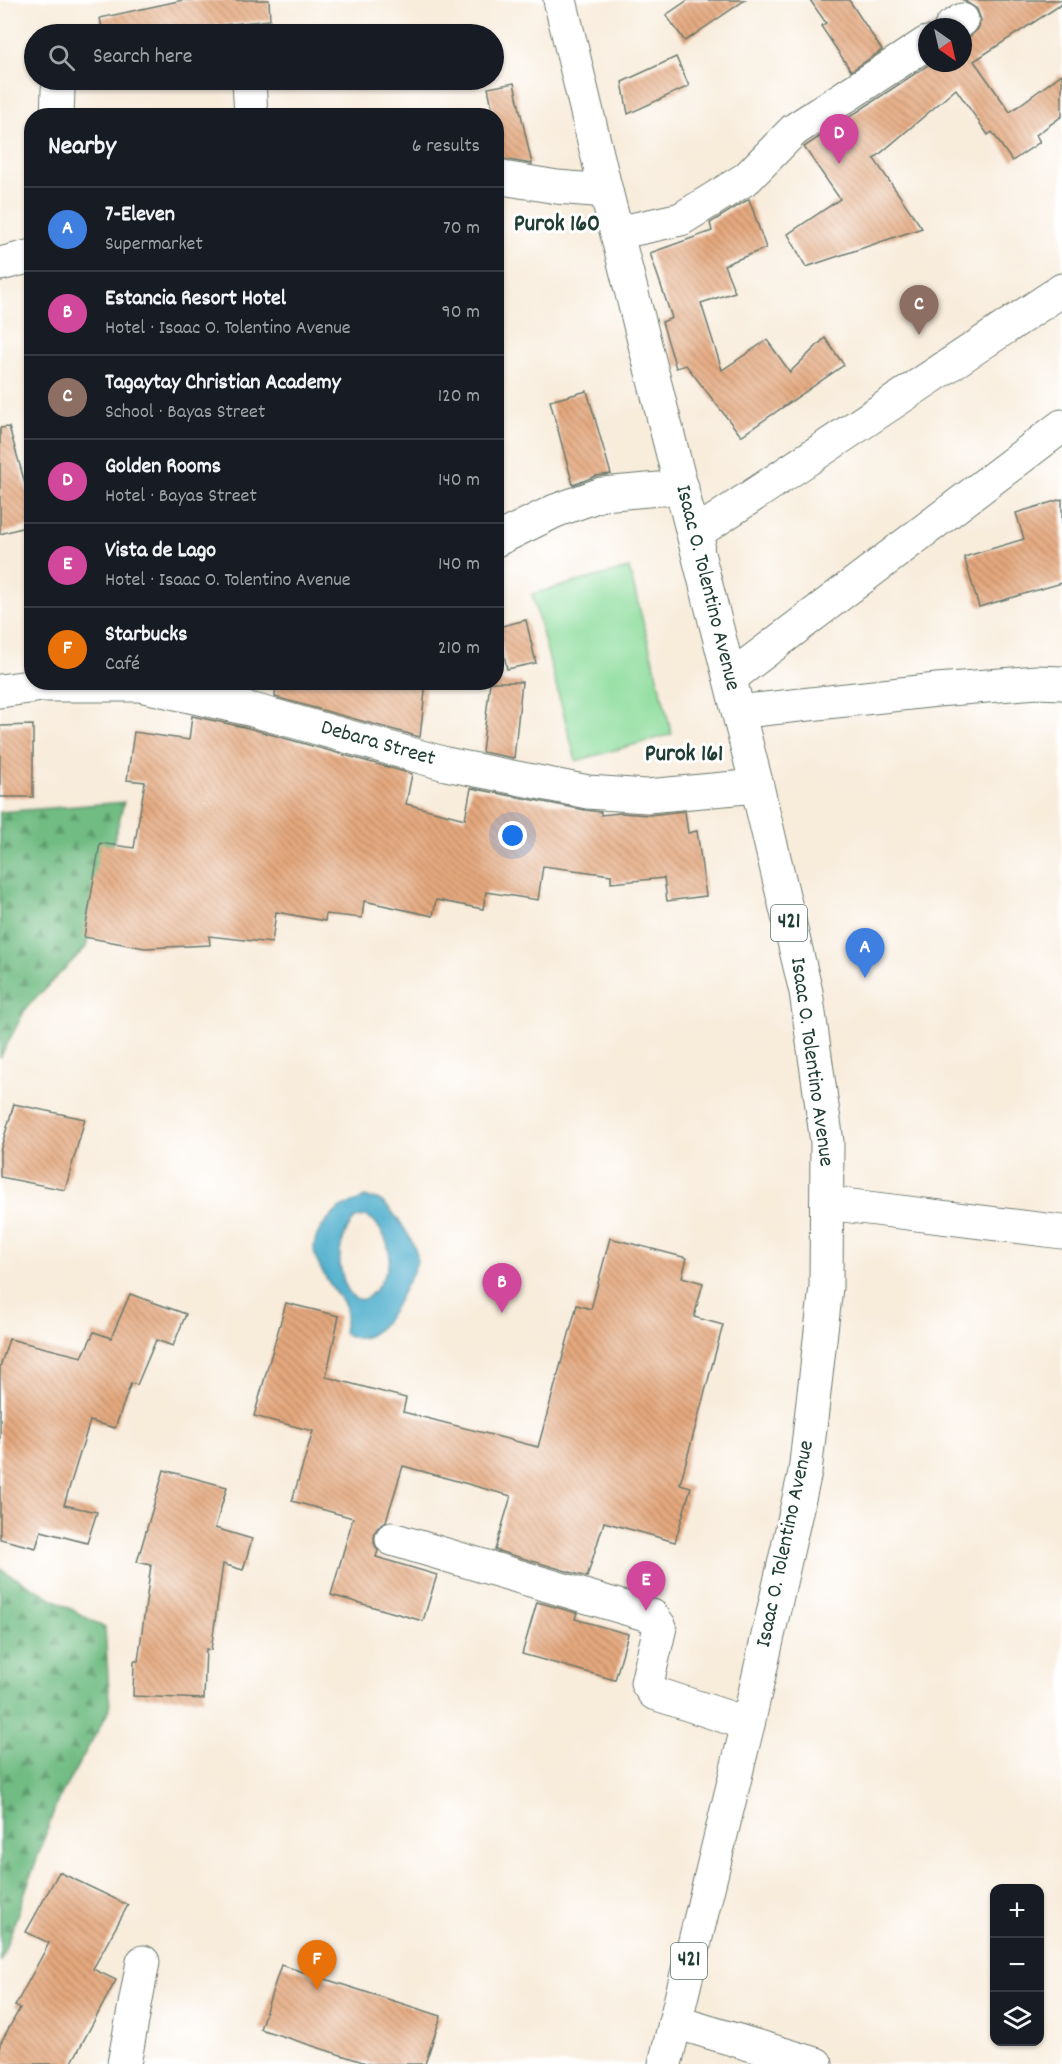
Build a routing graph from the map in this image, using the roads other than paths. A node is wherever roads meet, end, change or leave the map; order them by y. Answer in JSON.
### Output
{"nodes":[{"id":1,"x":560,"y":0,"type":"edge"},
{"id":2,"x":918,"y":49,"type":"edge"},
{"id":3,"x":250,"y":90,"type":"edge"},
{"id":4,"x":251,"y":108,"type":"edge"},
{"id":5,"x":504,"y":178,"type":"edge"},
{"id":6,"x":606,"y":191,"type":"junction"},
{"id":7,"x":619,"y":237,"type":"junction"},
{"id":8,"x":24,"y":258,"type":"edge"},
{"id":9,"x":0,"y":264,"type":"edge"},
{"id":10,"x":1062,"y":290,"type":"edge"},
{"id":11,"x":1062,"y":426,"type":"edge"},
{"id":12,"x":682,"y":487,"type":"junction"},
{"id":13,"x":504,"y":536,"type":"edge"},
{"id":14,"x":697,"y":546,"type":"junction"},
{"id":15,"x":730,"y":678,"type":"junction"},
{"id":16,"x":1062,"y":683,"type":"edge"},
{"id":17,"x":24,"y":688,"type":"edge"},
{"id":18,"x":162,"y":690,"type":"edge"},
{"id":19,"x":0,"y":692,"type":"edge"},
{"id":20,"x":739,"y":713,"type":"junction"},
{"id":21,"x":758,"y":786,"type":"junction"},
{"id":22,"x":827,"y":1203,"type":"junction"},
{"id":23,"x":1062,"y":1232,"type":"edge"},
{"id":24,"x":392,"y":1539,"type":"dead end"},
{"id":25,"x":748,"y":1724,"type":"junction"},
{"id":26,"x":143,"y":1962,"type":"dead end"},
{"id":27,"x":675,"y":2022,"type":"junction"},
{"id":28,"x":124,"y":2064,"type":"edge"},
{"id":29,"x":665,"y":2064,"type":"edge"},
{"id":30,"x":816,"y":2064,"type":"edge"}],
"edges":[{"from":1,"to":6,"type":"street","name":"Isaac O. Tolentino Avenue","number":"421"},
{"from":2,"to":7,"type":"street"},
{"from":3,"to":4,"type":"street"},
{"from":5,"to":6,"type":"street"},
{"from":6,"to":7,"type":"street","name":"Isaac O. Tolentino Avenue","number":"421"},
{"from":7,"to":12,"type":"street","name":"Isaac O. Tolentino Avenue","number":"421"},
{"from":8,"to":9,"type":"street"},
{"from":10,"to":14,"type":"street"},
{"from":11,"to":15,"type":"street"},
{"from":12,"to":13,"type":"street"},
{"from":12,"to":14,"type":"street","name":"Isaac O. Tolentino Avenue","number":"421"},
{"from":14,"to":15,"type":"street","name":"Isaac O. Tolentino Avenue","number":"421"},
{"from":15,"to":20,"type":"street","name":"Isaac O. Tolentino Avenue","number":"421"},
{"from":16,"to":20,"type":"street"},
{"from":17,"to":19,"type":"street","name":"Debara Street"},
{"from":18,"to":21,"type":"street","name":"Debara Street"},
{"from":20,"to":21,"type":"street","name":"Isaac O. Tolentino Avenue","number":"421"},
{"from":21,"to":22,"type":"street","name":"Isaac O. Tolentino Avenue","number":"421"},
{"from":22,"to":23,"type":"street"},
{"from":22,"to":25,"type":"street","name":"Isaac O. Tolentino Avenue","number":"421"},
{"from":24,"to":25,"type":"street"},
{"from":25,"to":27,"type":"street","name":"Isaac O. Tolentino Avenue","number":"421"},
{"from":26,"to":28,"type":"street"},
{"from":27,"to":29,"type":"street","name":"Isaac O. Tolentino Avenue","number":"421"},
{"from":27,"to":30,"type":"street"}]}
